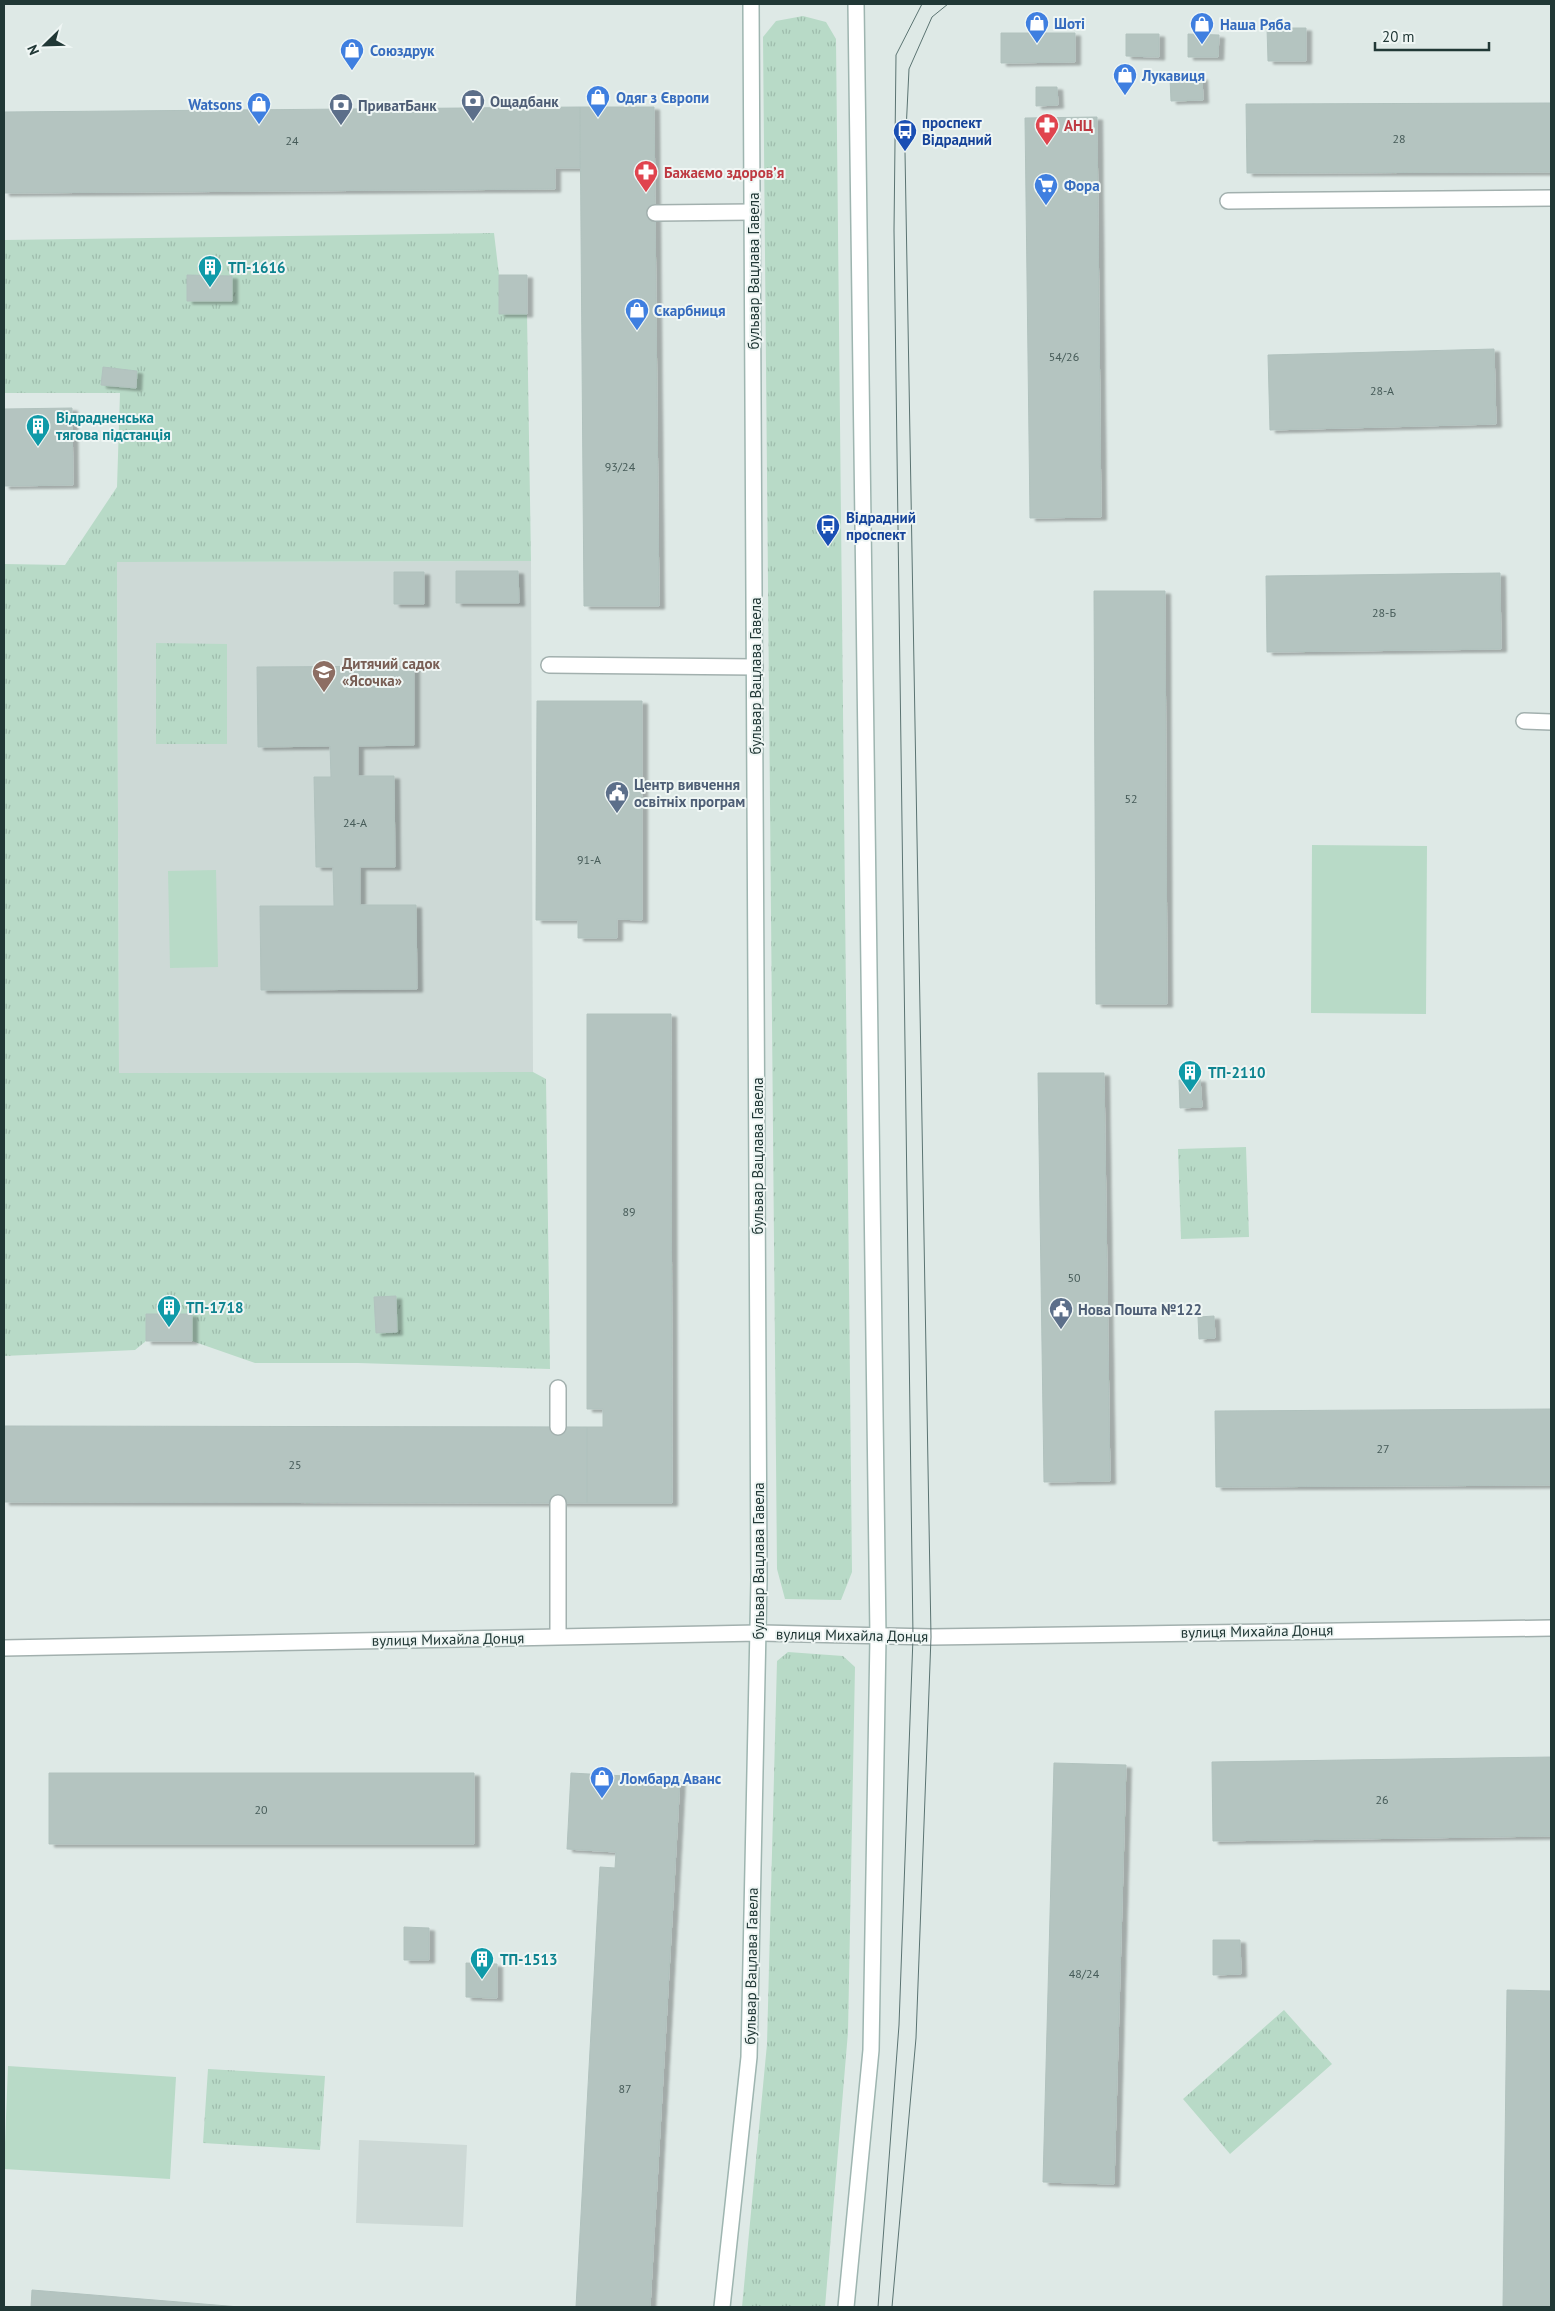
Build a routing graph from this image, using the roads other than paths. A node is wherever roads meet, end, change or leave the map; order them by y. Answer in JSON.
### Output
{"nodes":[{"id":1,"x":751,"y":4,"type":"edge"},
{"id":2,"x":856,"y":4,"type":"edge"},
{"id":3,"x":1551,"y":198,"type":"edge"},
{"id":4,"x":1228,"y":201,"type":"dead end"},
{"id":5,"x":753,"y":212,"type":"junction"},
{"id":6,"x":655,"y":213,"type":"dead end"},
{"id":7,"x":549,"y":665,"type":"dead end"},
{"id":8,"x":754,"y":667,"type":"junction"},
{"id":9,"x":1524,"y":721,"type":"dead end"},
{"id":10,"x":1551,"y":722,"type":"edge"},
{"id":11,"x":558,"y":1388,"type":"dead end"},
{"id":12,"x":558,"y":1427,"type":"dead end"},
{"id":13,"x":558,"y":1503,"type":"dead end"},
{"id":14,"x":1551,"y":1628,"type":"edge"},
{"id":15,"x":758,"y":1633,"type":"junction"},
{"id":16,"x":558,"y":1636,"type":"junction"},
{"id":17,"x":878,"y":1637,"type":"junction"},
{"id":18,"x":4,"y":1648,"type":"edge"},
{"id":19,"x":722,"y":2307,"type":"edge"},
{"id":20,"x":846,"y":2307,"type":"edge"}],
"edges":[{"from":1,"to":5,"type":"main road","name":"бульвар Вацлава Гавела"},
{"from":2,"to":17,"type":"main road"},
{"from":3,"to":4,"type":"main road"},
{"from":5,"to":6,"type":"main road"},
{"from":5,"to":8,"type":"main road","name":"бульвар Вацлава Гавела"},
{"from":7,"to":8,"type":"main road"},
{"from":8,"to":15,"type":"main road","name":"бульвар Вацлава Гавела"},
{"from":9,"to":10,"type":"main road"},
{"from":11,"to":12,"type":"main road"},
{"from":13,"to":16,"type":"main road"},
{"from":14,"to":17,"type":"main road","name":"вулиця Михайла Донця"},
{"from":15,"to":16,"type":"main road","name":"вулиця Михайла Донця"},
{"from":15,"to":17,"type":"main road","name":"вулиця Михайла Донця"},
{"from":15,"to":19,"type":"main road","name":"бульвар Вацлава Гавела"},
{"from":16,"to":18,"type":"main road","name":"вулиця Михайла Донця"},
{"from":17,"to":20,"type":"main road"}]}
